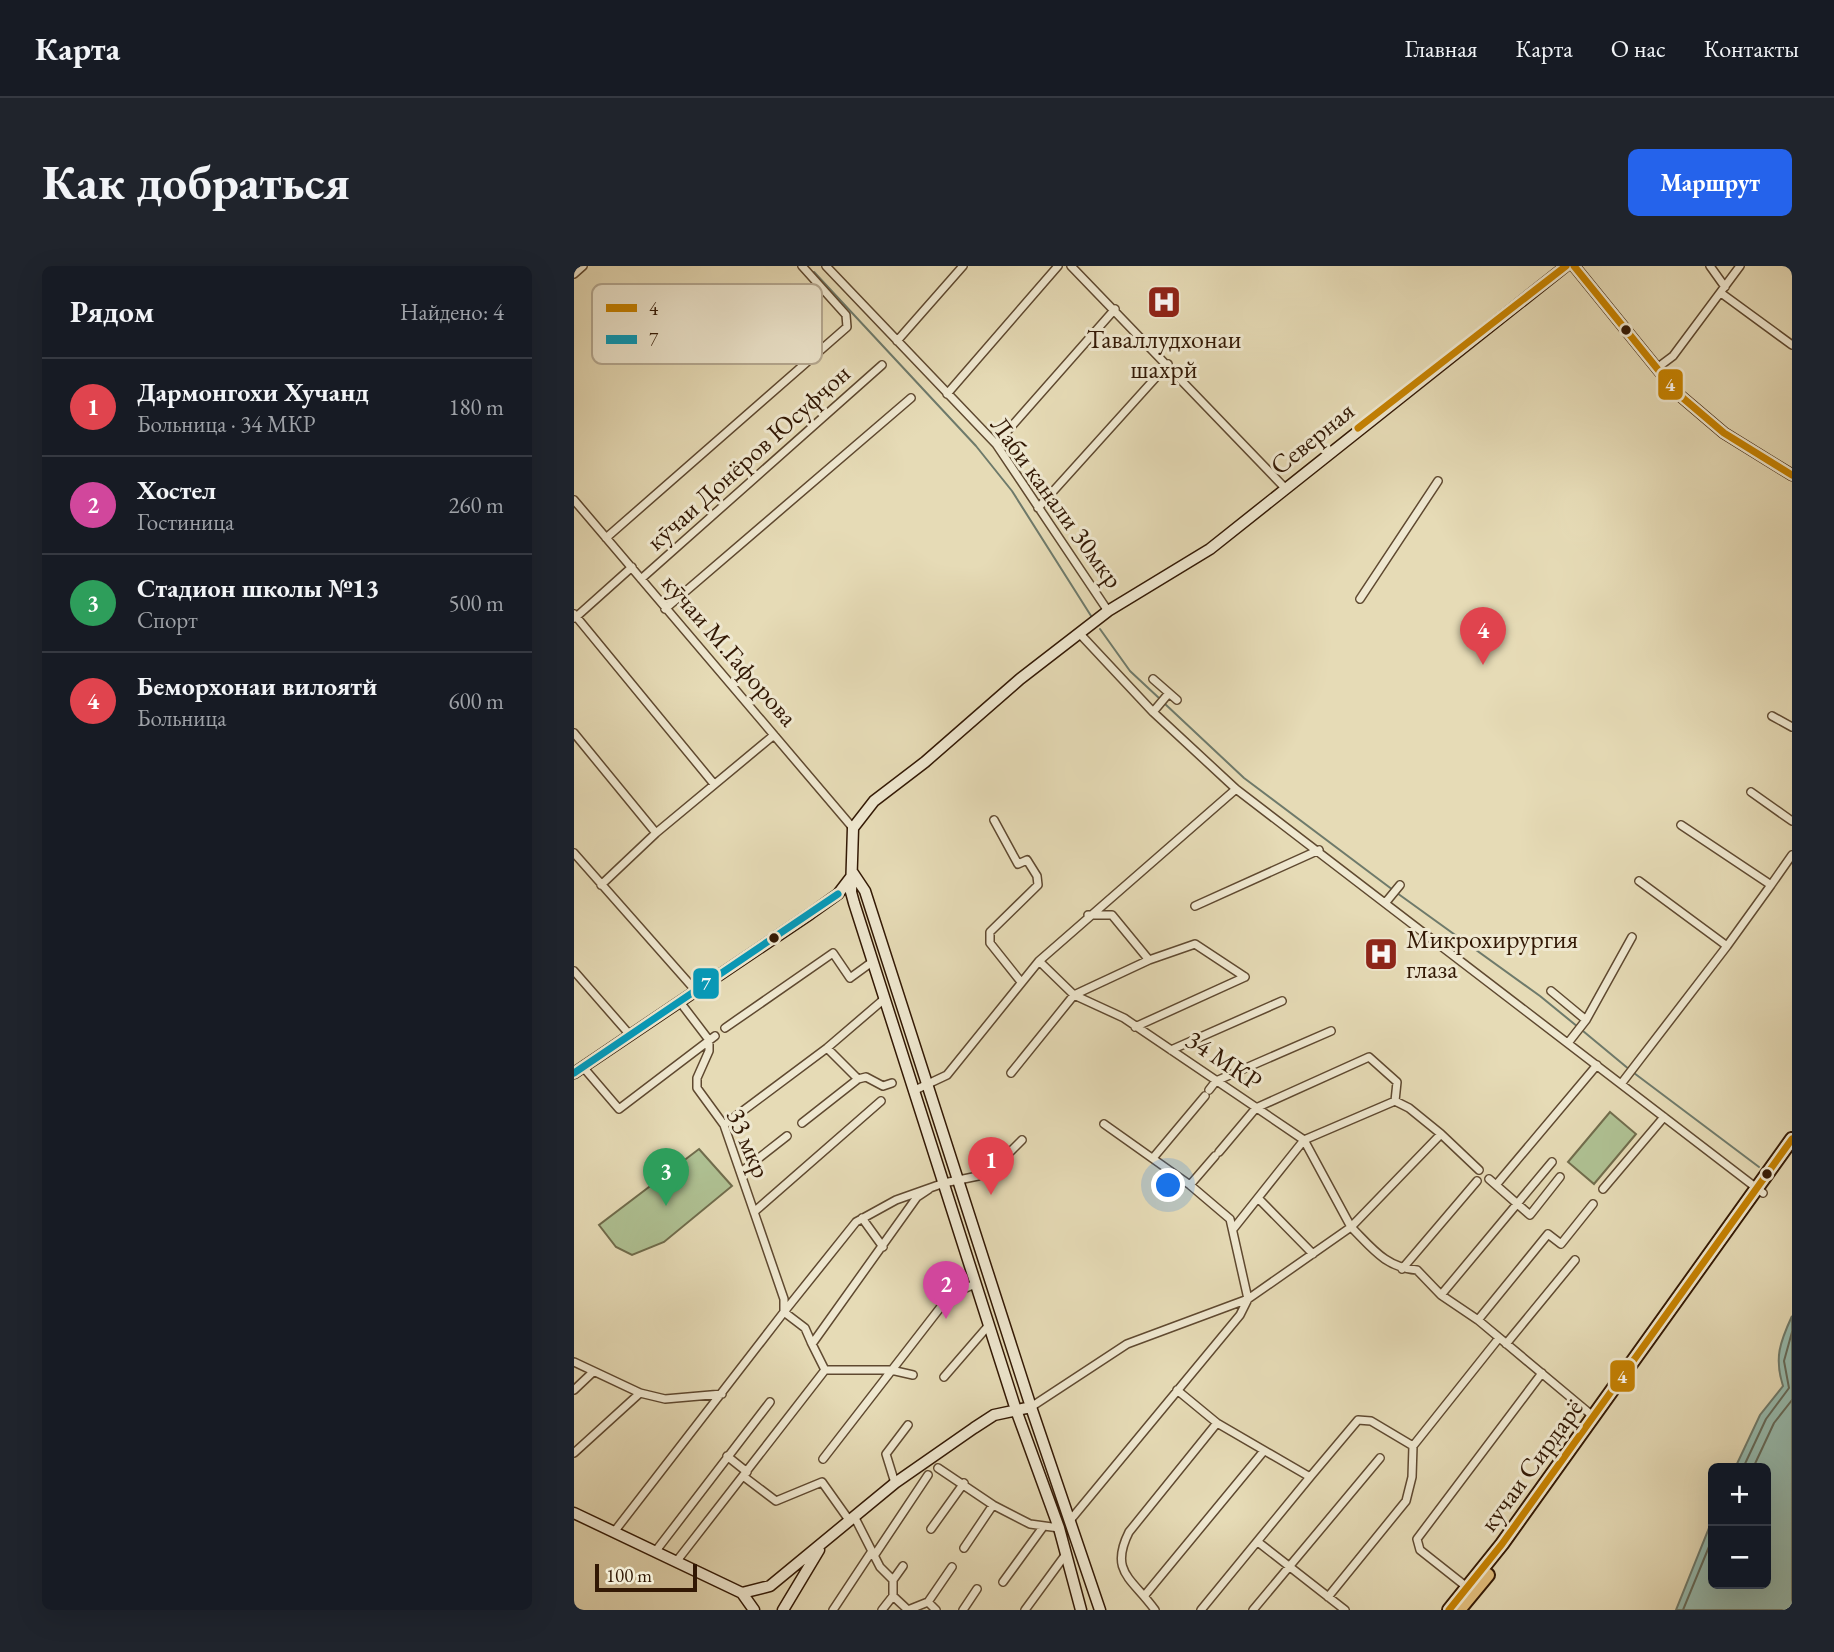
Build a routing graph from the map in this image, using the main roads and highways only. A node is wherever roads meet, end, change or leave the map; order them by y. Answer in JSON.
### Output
{"nodes":[{"id":1,"x":1554,"y":266,"type":"edge"},
{"id":2,"x":1566,"y":266,"type":"edge"},
{"id":3,"x":1574,"y":266,"type":"edge"},
{"id":4,"x":1583,"y":266,"type":"edge"},
{"id":5,"x":1551,"y":279,"type":"junction"},
{"id":6,"x":1584,"y":279,"type":"junction"},
{"id":7,"x":1792,"y":475,"type":"edge"},
{"id":8,"x":853,"y":873,"type":"junction"},
{"id":9,"x":838,"y":894,"type":"junction"},
{"id":10,"x":854,"y":903,"type":"junction"},
{"id":11,"x":877,"y":926,"type":"junction"},
{"id":12,"x":862,"y":930,"type":"junction"},
{"id":13,"x":574,"y":1073,"type":"edge"},
{"id":14,"x":1792,"y":1139,"type":"edge"},
{"id":15,"x":1792,"y":1150,"type":"edge"},
{"id":16,"x":1760,"y":1190,"type":"junction"},
{"id":17,"x":1031,"y":1407,"type":"junction"},
{"id":18,"x":1016,"y":1410,"type":"junction"},
{"id":19,"x":574,"y":1513,"type":"edge"},
{"id":20,"x":852,"y":1518,"type":"junction"},
{"id":21,"x":743,"y":1593,"type":"junction"},
{"id":22,"x":754,"y":1610,"type":"edge"},
{"id":23,"x":783,"y":1610,"type":"edge"},
{"id":24,"x":1081,"y":1610,"type":"edge"},
{"id":25,"x":1100,"y":1610,"type":"edge"},
{"id":26,"x":1449,"y":1610,"type":"edge"},
{"id":27,"x":1459,"y":1610,"type":"edge"}],
"edges":[{"from":1,"to":5,"type":"main road"},
{"from":2,"to":5,"type":"main road","name":"Северная"},
{"from":3,"to":6,"type":"main road"},
{"from":4,"to":6,"type":"main road"},
{"from":5,"to":8,"type":"main road","name":"Северная"},
{"from":6,"to":7,"type":"main road"},
{"from":8,"to":9,"type":"main road"},
{"from":8,"to":10,"type":"main road"},
{"from":8,"to":11,"type":"main road"},
{"from":9,"to":10,"type":"main road"},
{"from":9,"to":13,"type":"main road"},
{"from":10,"to":12,"type":"main road"},
{"from":11,"to":12,"type":"main road"},
{"from":11,"to":17,"type":"main road"},
{"from":12,"to":18,"type":"main road"},
{"from":14,"to":16,"type":"highway","name":"кучаи Сирдарё"},
{"from":15,"to":16,"type":"highway"},
{"from":16,"to":26,"type":"highway","name":"кучаи Сирдарё"},
{"from":16,"to":27,"type":"highway"},
{"from":17,"to":18,"type":"main road"},
{"from":17,"to":25,"type":"main road"},
{"from":18,"to":20,"type":"main road"},
{"from":18,"to":24,"type":"main road"},
{"from":19,"to":21,"type":"main road"},
{"from":20,"to":21,"type":"main road"},
{"from":20,"to":23,"type":"main road"},
{"from":21,"to":22,"type":"main road"}]}
